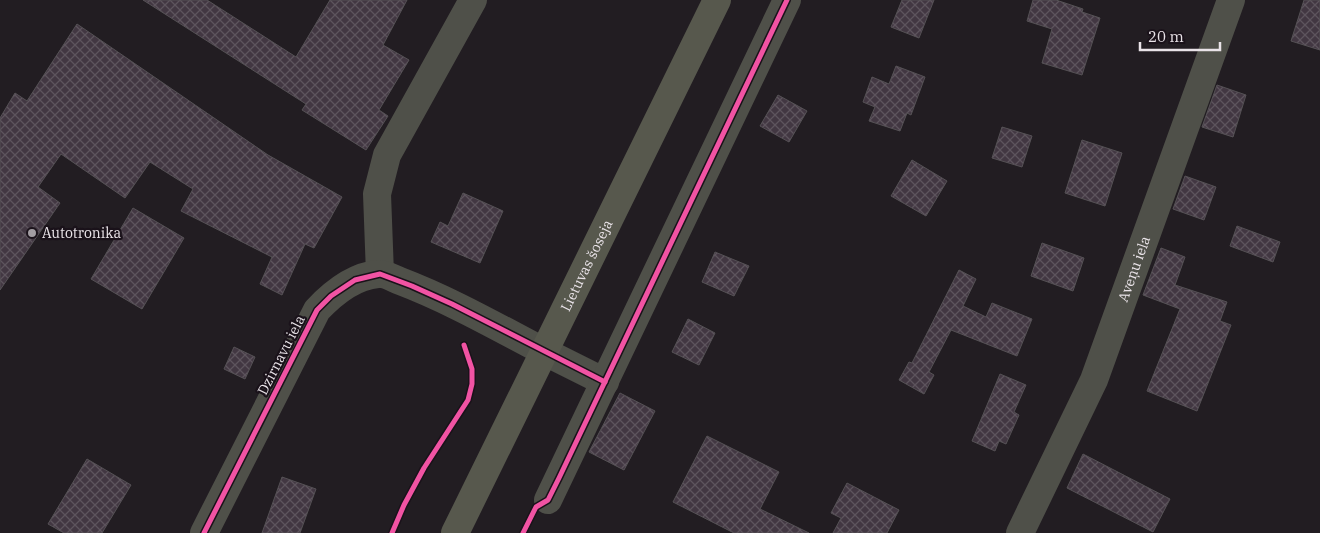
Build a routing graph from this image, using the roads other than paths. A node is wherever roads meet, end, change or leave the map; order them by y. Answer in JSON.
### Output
{"nodes":[{"id":1,"x":473,"y":0,"type":"edge"},
{"id":2,"x":717,"y":0,"type":"edge"},
{"id":3,"x":787,"y":0,"type":"edge"},
{"id":4,"x":1231,"y":0,"type":"edge"},
{"id":5,"x":380,"y":274,"type":"junction"},
{"id":6,"x":545,"y":352,"type":"junction"},
{"id":7,"x":604,"y":382,"type":"junction"},
{"id":8,"x":548,"y":500,"type":"dead end"},
{"id":9,"x":204,"y":533,"type":"edge"},
{"id":10,"x":455,"y":533,"type":"edge"},
{"id":11,"x":1020,"y":533,"type":"edge"}],
"edges":[{"from":1,"to":5,"type":"street"},
{"from":2,"to":6,"type":"main road","name":"Lietuvas šoseja"},
{"from":3,"to":7,"type":"street"},
{"from":4,"to":11,"type":"street","name":"Aveņu iela"},
{"from":5,"to":6,"type":"street"},
{"from":5,"to":9,"type":"street","name":"Dzirnavu iela"},
{"from":6,"to":7,"type":"street"},
{"from":6,"to":10,"type":"main road","name":"Lietuvas šoseja"},
{"from":7,"to":8,"type":"street"}]}
